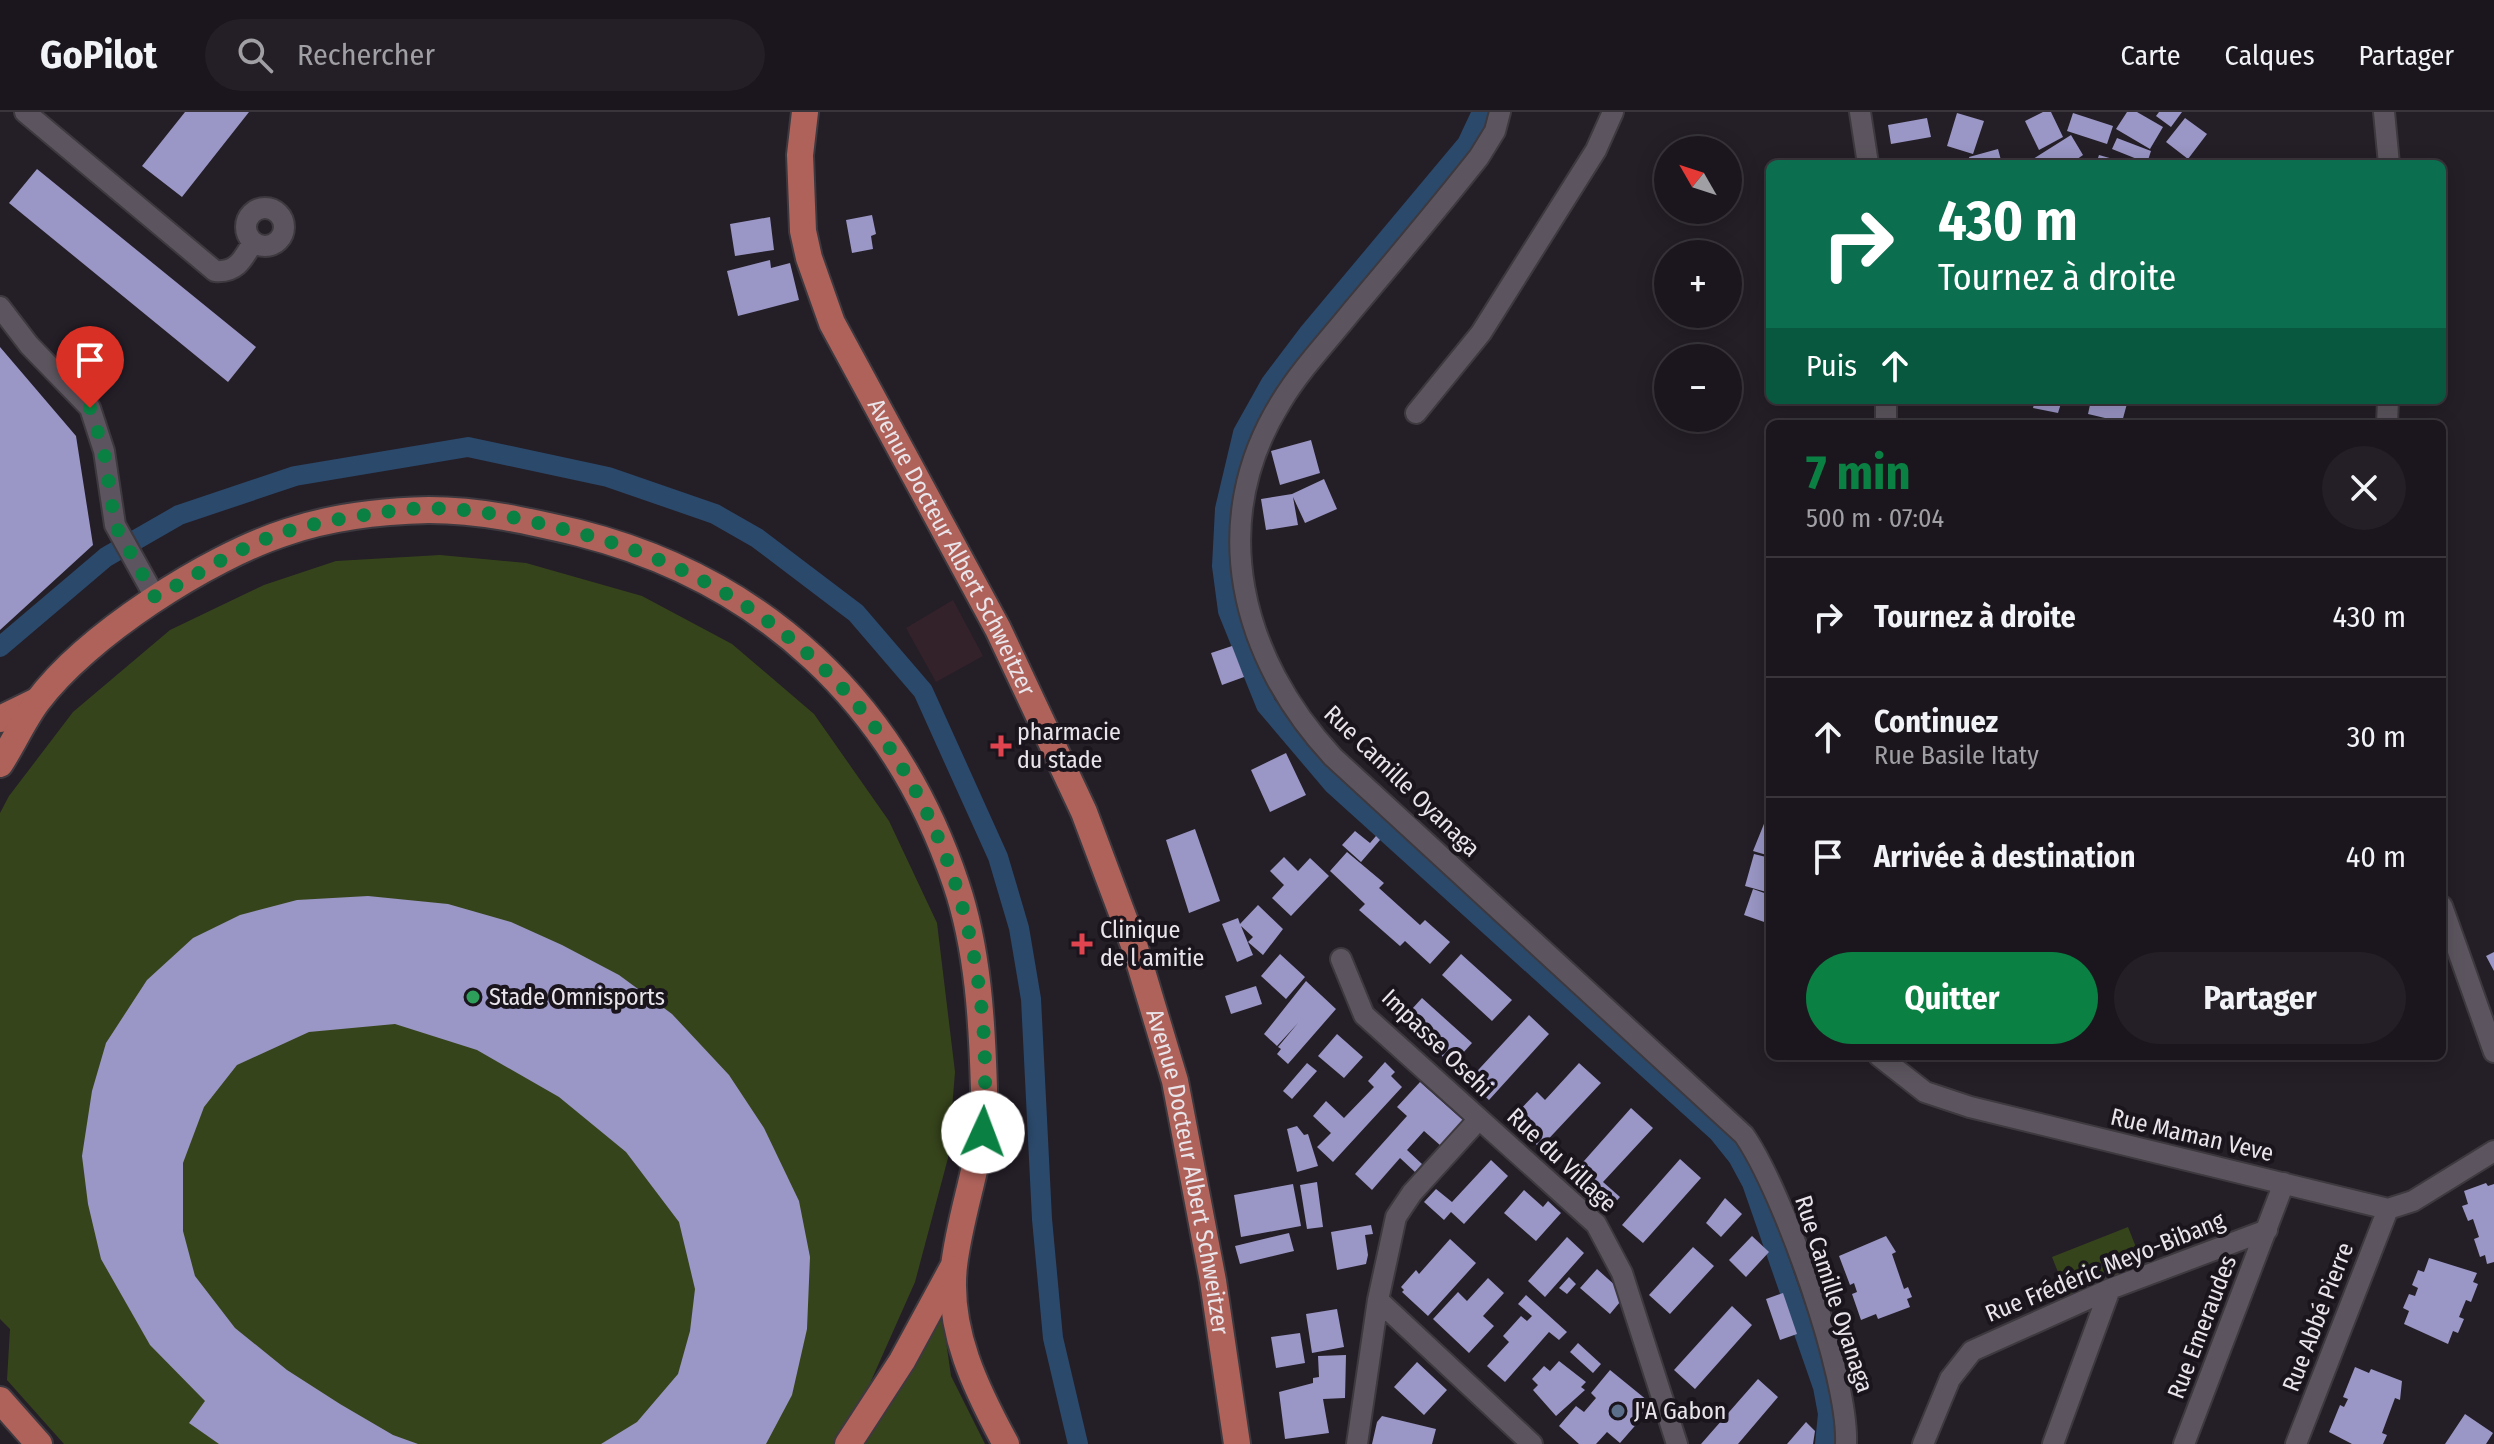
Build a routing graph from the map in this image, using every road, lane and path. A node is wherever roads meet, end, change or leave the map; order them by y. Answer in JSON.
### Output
{"nodes":[{"id":1,"x":25,"y":112,"type":"edge"},
{"id":2,"x":805,"y":112,"type":"edge"},
{"id":3,"x":1500,"y":112,"type":"edge"},
{"id":4,"x":1613,"y":112,"type":"edge"},
{"id":5,"x":1860,"y":112,"type":"edge"},
{"id":6,"x":2384,"y":112,"type":"edge"},
{"id":7,"x":1867,"y":160,"type":"edge"},
{"id":8,"x":2389,"y":160,"type":"edge"},
{"id":9,"x":253,"y":242,"type":"dead end"},
{"id":10,"x":0,"y":307,"type":"edge"},
{"id":11,"x":1416,"y":413,"type":"dead end"},
{"id":12,"x":155,"y":597,"type":"junction"},
{"id":13,"x":37,"y":701,"type":"junction"},
{"id":14,"x":0,"y":719,"type":"edge"},
{"id":15,"x":0,"y":764,"type":"edge"},
{"id":16,"x":2446,"y":917,"type":"edge"},
{"id":17,"x":1341,"y":959,"type":"dead end"},
{"id":18,"x":2494,"y":1052,"type":"edge"},
{"id":19,"x":1884,"y":1060,"type":"edge"},
{"id":20,"x":1479,"y":1119,"type":"junction"},
{"id":21,"x":2494,"y":1151,"type":"edge"},
{"id":22,"x":2284,"y":1183,"type":"junction"},
{"id":23,"x":2388,"y":1209,"type":"junction"},
{"id":24,"x":2267,"y":1230,"type":"junction"},
{"id":25,"x":954,"y":1265,"type":"junction"},
{"id":26,"x":2110,"y":1289,"type":"junction"},
{"id":27,"x":1378,"y":1300,"type":"junction"},
{"id":28,"x":0,"y":1400,"type":"edge"},
{"id":29,"x":1232,"y":1437,"type":"edge"},
{"id":30,"x":39,"y":1444,"type":"edge"},
{"id":31,"x":848,"y":1444,"type":"edge"},
{"id":32,"x":1006,"y":1444,"type":"edge"},
{"id":33,"x":1357,"y":1444,"type":"edge"},
{"id":34,"x":1532,"y":1444,"type":"edge"},
{"id":35,"x":1677,"y":1444,"type":"edge"},
{"id":36,"x":1846,"y":1444,"type":"edge"},
{"id":37,"x":1923,"y":1444,"type":"edge"},
{"id":38,"x":2053,"y":1444,"type":"edge"},
{"id":39,"x":2184,"y":1444,"type":"edge"},
{"id":40,"x":2296,"y":1444,"type":"edge"}],
"edges":[{"from":1,"to":9,"type":"street"},
{"from":2,"to":29,"type":"main road","name":"Avenue Docteur Albert Schweitzer"},
{"from":3,"to":36,"type":"street","name":"Rue Camille Oyanaga"},
{"from":4,"to":11,"type":"street"},
{"from":5,"to":7,"type":"street"},
{"from":6,"to":8,"type":"street"},
{"from":10,"to":12,"type":"street"},
{"from":12,"to":13,"type":"main road"},
{"from":12,"to":25,"type":"main road"},
{"from":13,"to":14,"type":"main road"},
{"from":13,"to":15,"type":"main road"},
{"from":16,"to":18,"type":"street"},
{"from":17,"to":20,"type":"street","name":"Impasse Osehi"},
{"from":19,"to":22,"type":"street","name":"Rue Maman Veve"},
{"from":20,"to":27,"type":"street","name":"Rue du Village"},
{"from":20,"to":35,"type":"street","name":"Rue du Village"},
{"from":21,"to":23,"type":"street"},
{"from":22,"to":23,"type":"street","name":"Rue Maman Veve"},
{"from":22,"to":24,"type":"street","name":"Rue Emeraudes"},
{"from":23,"to":40,"type":"street","name":"Rue Abbé Pierre"},
{"from":24,"to":26,"type":"street","name":"Rue Frédéric Meyo-Bibang"},
{"from":24,"to":39,"type":"street","name":"Rue Emeraudes"},
{"from":25,"to":31,"type":"main road"},
{"from":25,"to":32,"type":"main road"},
{"from":26,"to":37,"type":"street","name":"Rue Frédéric Meyo-Bibang"},
{"from":26,"to":38,"type":"street"},
{"from":27,"to":33,"type":"street","name":"Rue du Village"},
{"from":27,"to":34,"type":"street"},
{"from":28,"to":30,"type":"main road"}]}
